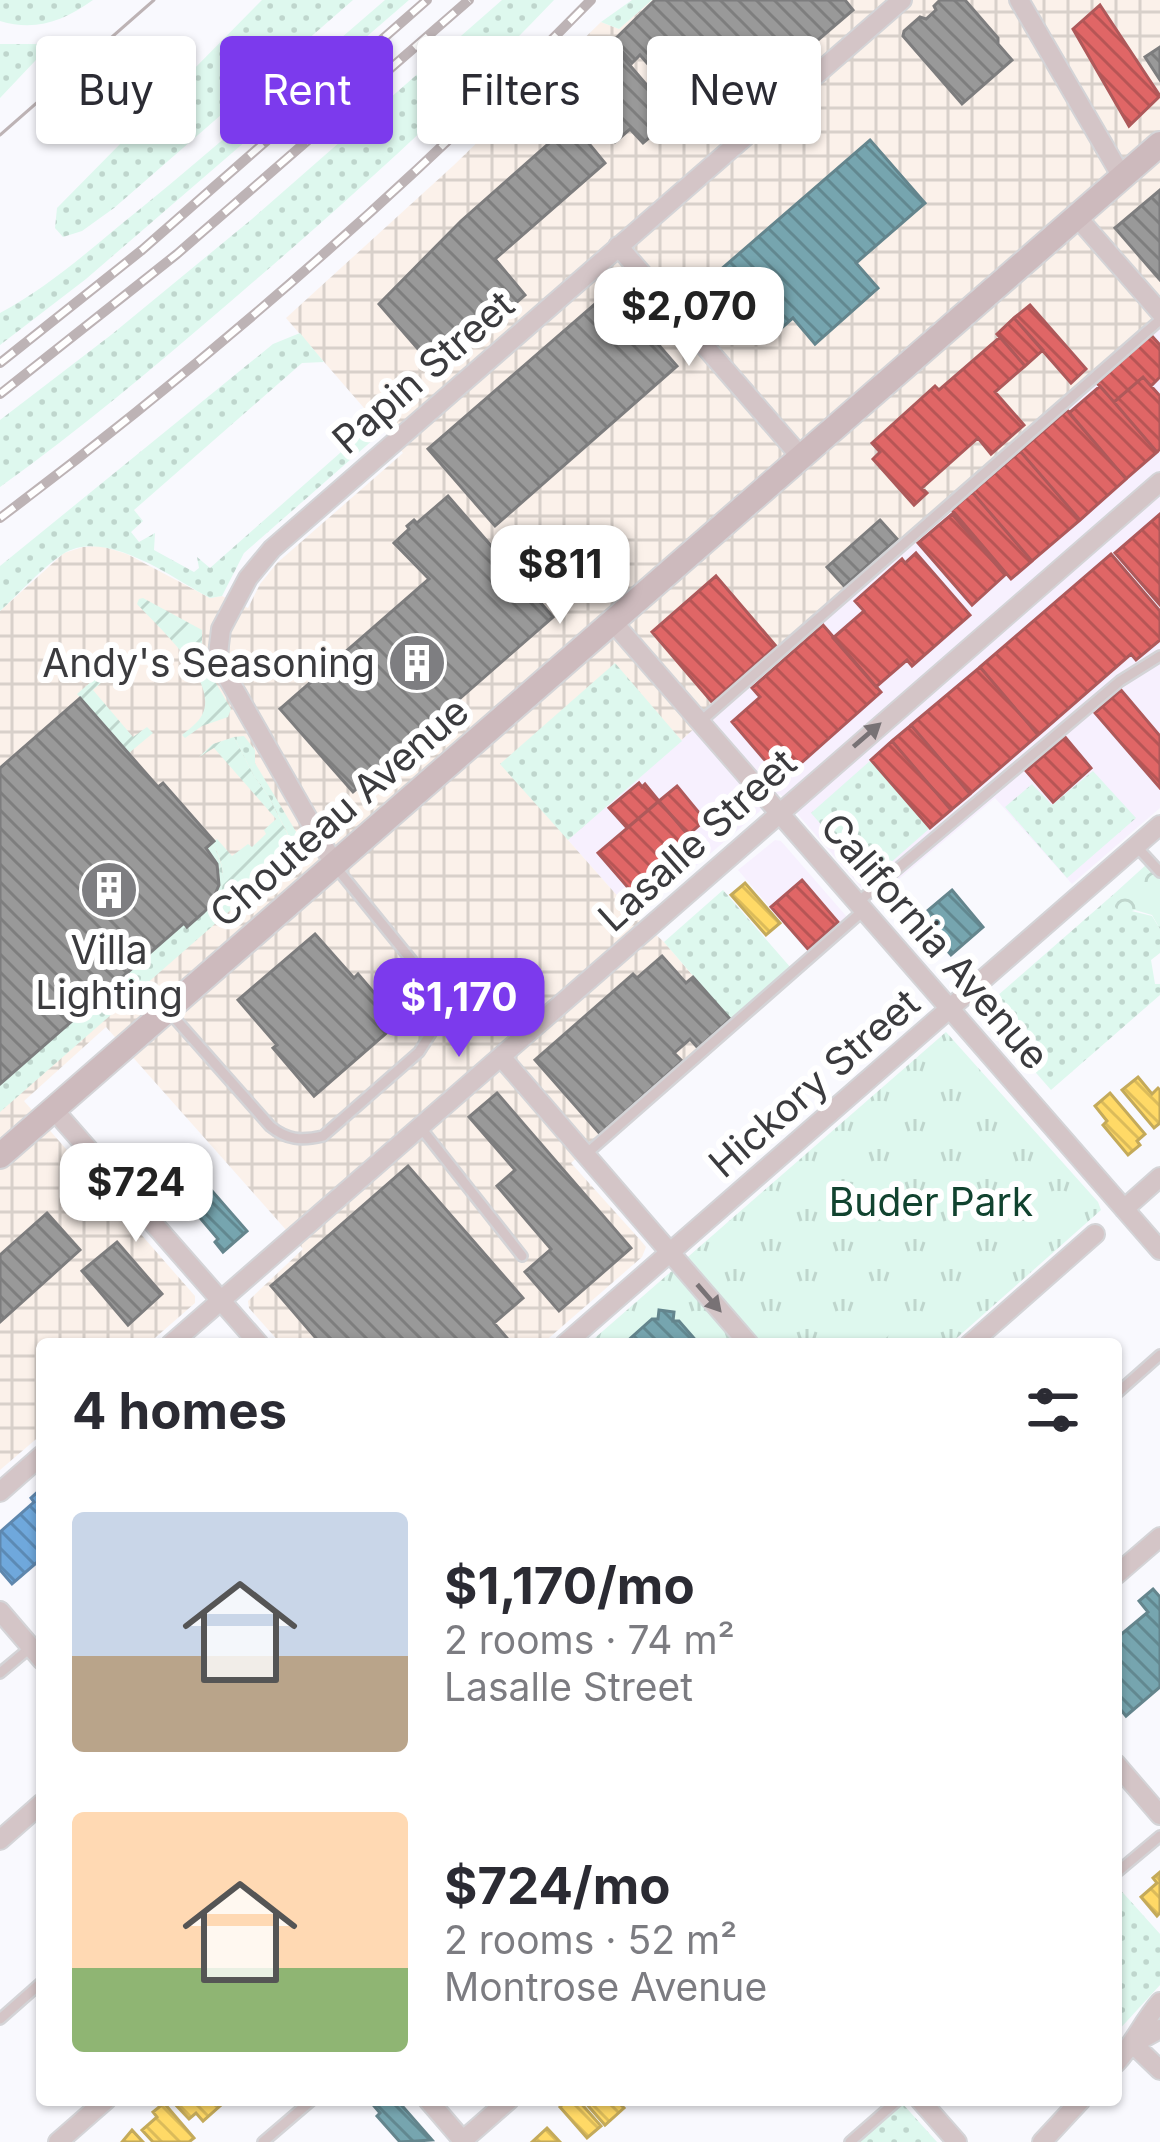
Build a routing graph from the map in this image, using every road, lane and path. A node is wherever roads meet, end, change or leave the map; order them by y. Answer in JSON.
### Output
{"nodes":[{"id":1,"x":902,"y":0,"type":"edge"},
{"id":2,"x":1019,"y":0,"type":"edge"},
{"id":3,"x":1160,"y":144,"type":"edge"},
{"id":4,"x":1122,"y":177,"type":"junction"},
{"id":5,"x":1077,"y":217,"type":"junction"},
{"id":6,"x":618,"y":246,"type":"junction"},
{"id":7,"x":1160,"y":316,"type":"edge"},
{"id":8,"x":801,"y":457,"type":"junction"},
{"id":9,"x":1160,"y":482,"type":"edge"},
{"id":10,"x":612,"y":621,"type":"junction"},
{"id":11,"x":1160,"y":656,"type":"edge"},
{"id":12,"x":700,"y":722,"type":"junction"},
{"id":13,"x":778,"y":812,"type":"junction"},
{"id":14,"x":1160,"y":825,"type":"edge"},
{"id":15,"x":1136,"y":846,"type":"junction"},
{"id":16,"x":334,"y":865,"type":"junction"},
{"id":17,"x":1160,"y":872,"type":"edge"},
{"id":18,"x":861,"y":906,"type":"junction"},
{"id":19,"x":950,"y":1009,"type":"junction"},
{"id":20,"x":167,"y":1010,"type":"junction"},
{"id":21,"x":502,"y":1058,"type":"junction"},
{"id":22,"x":53,"y":1110,"type":"junction"},
{"id":23,"x":421,"y":1129,"type":"junction"},
{"id":24,"x":585,"y":1155,"type":"junction"},
{"id":25,"x":0,"y":1156,"type":"edge"},
{"id":26,"x":1160,"y":1177,"type":"edge"},
{"id":27,"x":1124,"y":1209,"type":"junction"},
{"id":28,"x":1094,"y":1234,"type":"dead end"},
{"id":29,"x":1160,"y":1250,"type":"edge"},
{"id":30,"x":669,"y":1253,"type":"junction"},
{"id":31,"x":522,"y":1256,"type":"dead end"},
{"id":32,"x":221,"y":1300,"type":"junction"},
{"id":33,"x":178,"y":1338,"type":"edge"},
{"id":34,"x":254,"y":1338,"type":"edge"},
{"id":35,"x":572,"y":1338,"type":"edge"},
{"id":36,"x":744,"y":1338,"type":"edge"},
{"id":37,"x":977,"y":1338,"type":"edge"},
{"id":38,"x":1160,"y":1355,"type":"edge"},
{"id":39,"x":1122,"y":1389,"type":"edge"},
{"id":40,"x":36,"y":1460,"type":"edge"},
{"id":41,"x":0,"y":1492,"type":"edge"},
{"id":42,"x":1160,"y":1537,"type":"edge"},
{"id":43,"x":1122,"y":1570,"type":"edge"},
{"id":44,"x":0,"y":1611,"type":"edge"},
{"id":45,"x":36,"y":1654,"type":"edge"},
{"id":46,"x":0,"y":1673,"type":"edge"},
{"id":47,"x":1122,"y":1770,"type":"edge"},
{"id":48,"x":1156,"y":1803,"type":"edge"},
{"id":49,"x":36,"y":1808,"type":"edge"},
{"id":50,"x":1160,"y":1835,"type":"edge"},
{"id":51,"x":0,"y":1840,"type":"edge"},
{"id":52,"x":1122,"y":1868,"type":"edge"},
{"id":53,"x":36,"y":1987,"type":"edge"},
{"id":54,"x":1160,"y":2002,"type":"edge"},
{"id":55,"x":0,"y":2019,"type":"edge"},
{"id":56,"x":1160,"y":2029,"type":"edge"},
{"id":57,"x":1133,"y":2044,"type":"junction"},
{"id":58,"x":1122,"y":2056,"type":"edge"},
{"id":59,"x":1160,"y":2070,"type":"edge"},
{"id":60,"x":99,"y":2106,"type":"edge"},
{"id":61,"x":305,"y":2106,"type":"edge"},
{"id":62,"x":433,"y":2106,"type":"edge"},
{"id":63,"x":502,"y":2106,"type":"edge"},
{"id":64,"x":891,"y":2106,"type":"edge"},
{"id":65,"x":925,"y":2106,"type":"edge"},
{"id":66,"x":1076,"y":2106,"type":"edge"},
{"id":67,"x":58,"y":2142,"type":"edge"},
{"id":68,"x":263,"y":2142,"type":"edge"},
{"id":69,"x":463,"y":2142,"type":"edge"},
{"id":70,"x":850,"y":2142,"type":"edge"},
{"id":71,"x":957,"y":2142,"type":"edge"},
{"id":72,"x":1042,"y":2142,"type":"edge"}],
"edges":[{"from":1,"to":6,"type":"street","name":"Papin Street"},
{"from":2,"to":4,"type":"street"},
{"from":3,"to":4,"type":"main road","name":"Chouteau Avenue"},
{"from":4,"to":5,"type":"main road","name":"Chouteau Avenue"},
{"from":5,"to":7,"type":"street"},
{"from":5,"to":8,"type":"main road","name":"Chouteau Avenue"},
{"from":6,"to":8,"type":"street"},
{"from":6,"to":16,"type":"street","name":"Papin Street"},
{"from":7,"to":12,"type":"lane"},
{"from":8,"to":10,"type":"main road","name":"Chouteau Avenue"},
{"from":13,"to":9,"type":"street","name":"Lasalle Street","one_way":true},
{"from":10,"to":12,"type":"street","name":"California Avenue"},
{"from":10,"to":16,"type":"main road","name":"Chouteau Avenue"},
{"from":11,"to":18,"type":"lane"},
{"from":12,"to":13,"type":"street","name":"California Avenue"},
{"from":13,"to":18,"type":"street","name":"California Avenue"},
{"from":13,"to":21,"type":"street","name":"Lasalle Street"},
{"from":14,"to":15,"type":"street","name":"Hickory Street"},
{"from":15,"to":17,"type":"lane"},
{"from":15,"to":19,"type":"street","name":"Hickory Street"},
{"from":16,"to":20,"type":"main road","name":"Chouteau Avenue"},
{"from":16,"to":20,"type":"lane"},
{"from":18,"to":19,"type":"street","name":"California Avenue"},
{"from":18,"to":24,"type":"lane"},
{"from":19,"to":27,"type":"street","name":"California Avenue"},
{"from":19,"to":30,"type":"street","name":"Hickory Street"},
{"from":20,"to":22,"type":"main road","name":"Chouteau Avenue"},
{"from":21,"to":23,"type":"street","name":"Lasalle Street"},
{"from":21,"to":24,"type":"street"},
{"from":22,"to":25,"type":"main road","name":"Chouteau Avenue"},
{"from":22,"to":32,"type":"street"},
{"from":23,"to":31,"type":"lane"},
{"from":23,"to":32,"type":"street","name":"Lasalle Street"},
{"from":24,"to":30,"type":"street"},
{"from":26,"to":27,"type":"street"},
{"from":27,"to":29,"type":"street","name":"California Avenue"},
{"from":28,"to":37,"type":"street"},
{"from":30,"to":35,"type":"street","name":"Hickory Street"},
{"from":30,"to":36,"type":"street","one_way":true},
{"from":32,"to":33,"type":"street","name":"Lasalle Street"},
{"from":32,"to":34,"type":"street"},
{"from":38,"to":39,"type":"lane"},
{"from":40,"to":41,"type":"street"},
{"from":42,"to":43,"type":"street"},
{"from":44,"to":45,"type":"street"},
{"from":45,"to":46,"type":"lane"},
{"from":47,"to":48,"type":"street"},
{"from":49,"to":51,"type":"street"},
{"from":50,"to":52,"type":"lane"},
{"from":53,"to":55,"type":"lane"},
{"from":54,"to":57,"type":"street"},
{"from":56,"to":57,"type":"street"},
{"from":57,"to":58,"type":"street"},
{"from":57,"to":59,"type":"street"},
{"from":60,"to":67,"type":"street"},
{"from":61,"to":68,"type":"lane"},
{"from":62,"to":69,"type":"street"},
{"from":63,"to":69,"type":"street"},
{"from":64,"to":70,"type":"lane"},
{"from":65,"to":71,"type":"street"},
{"from":66,"to":72,"type":"street"}]}
